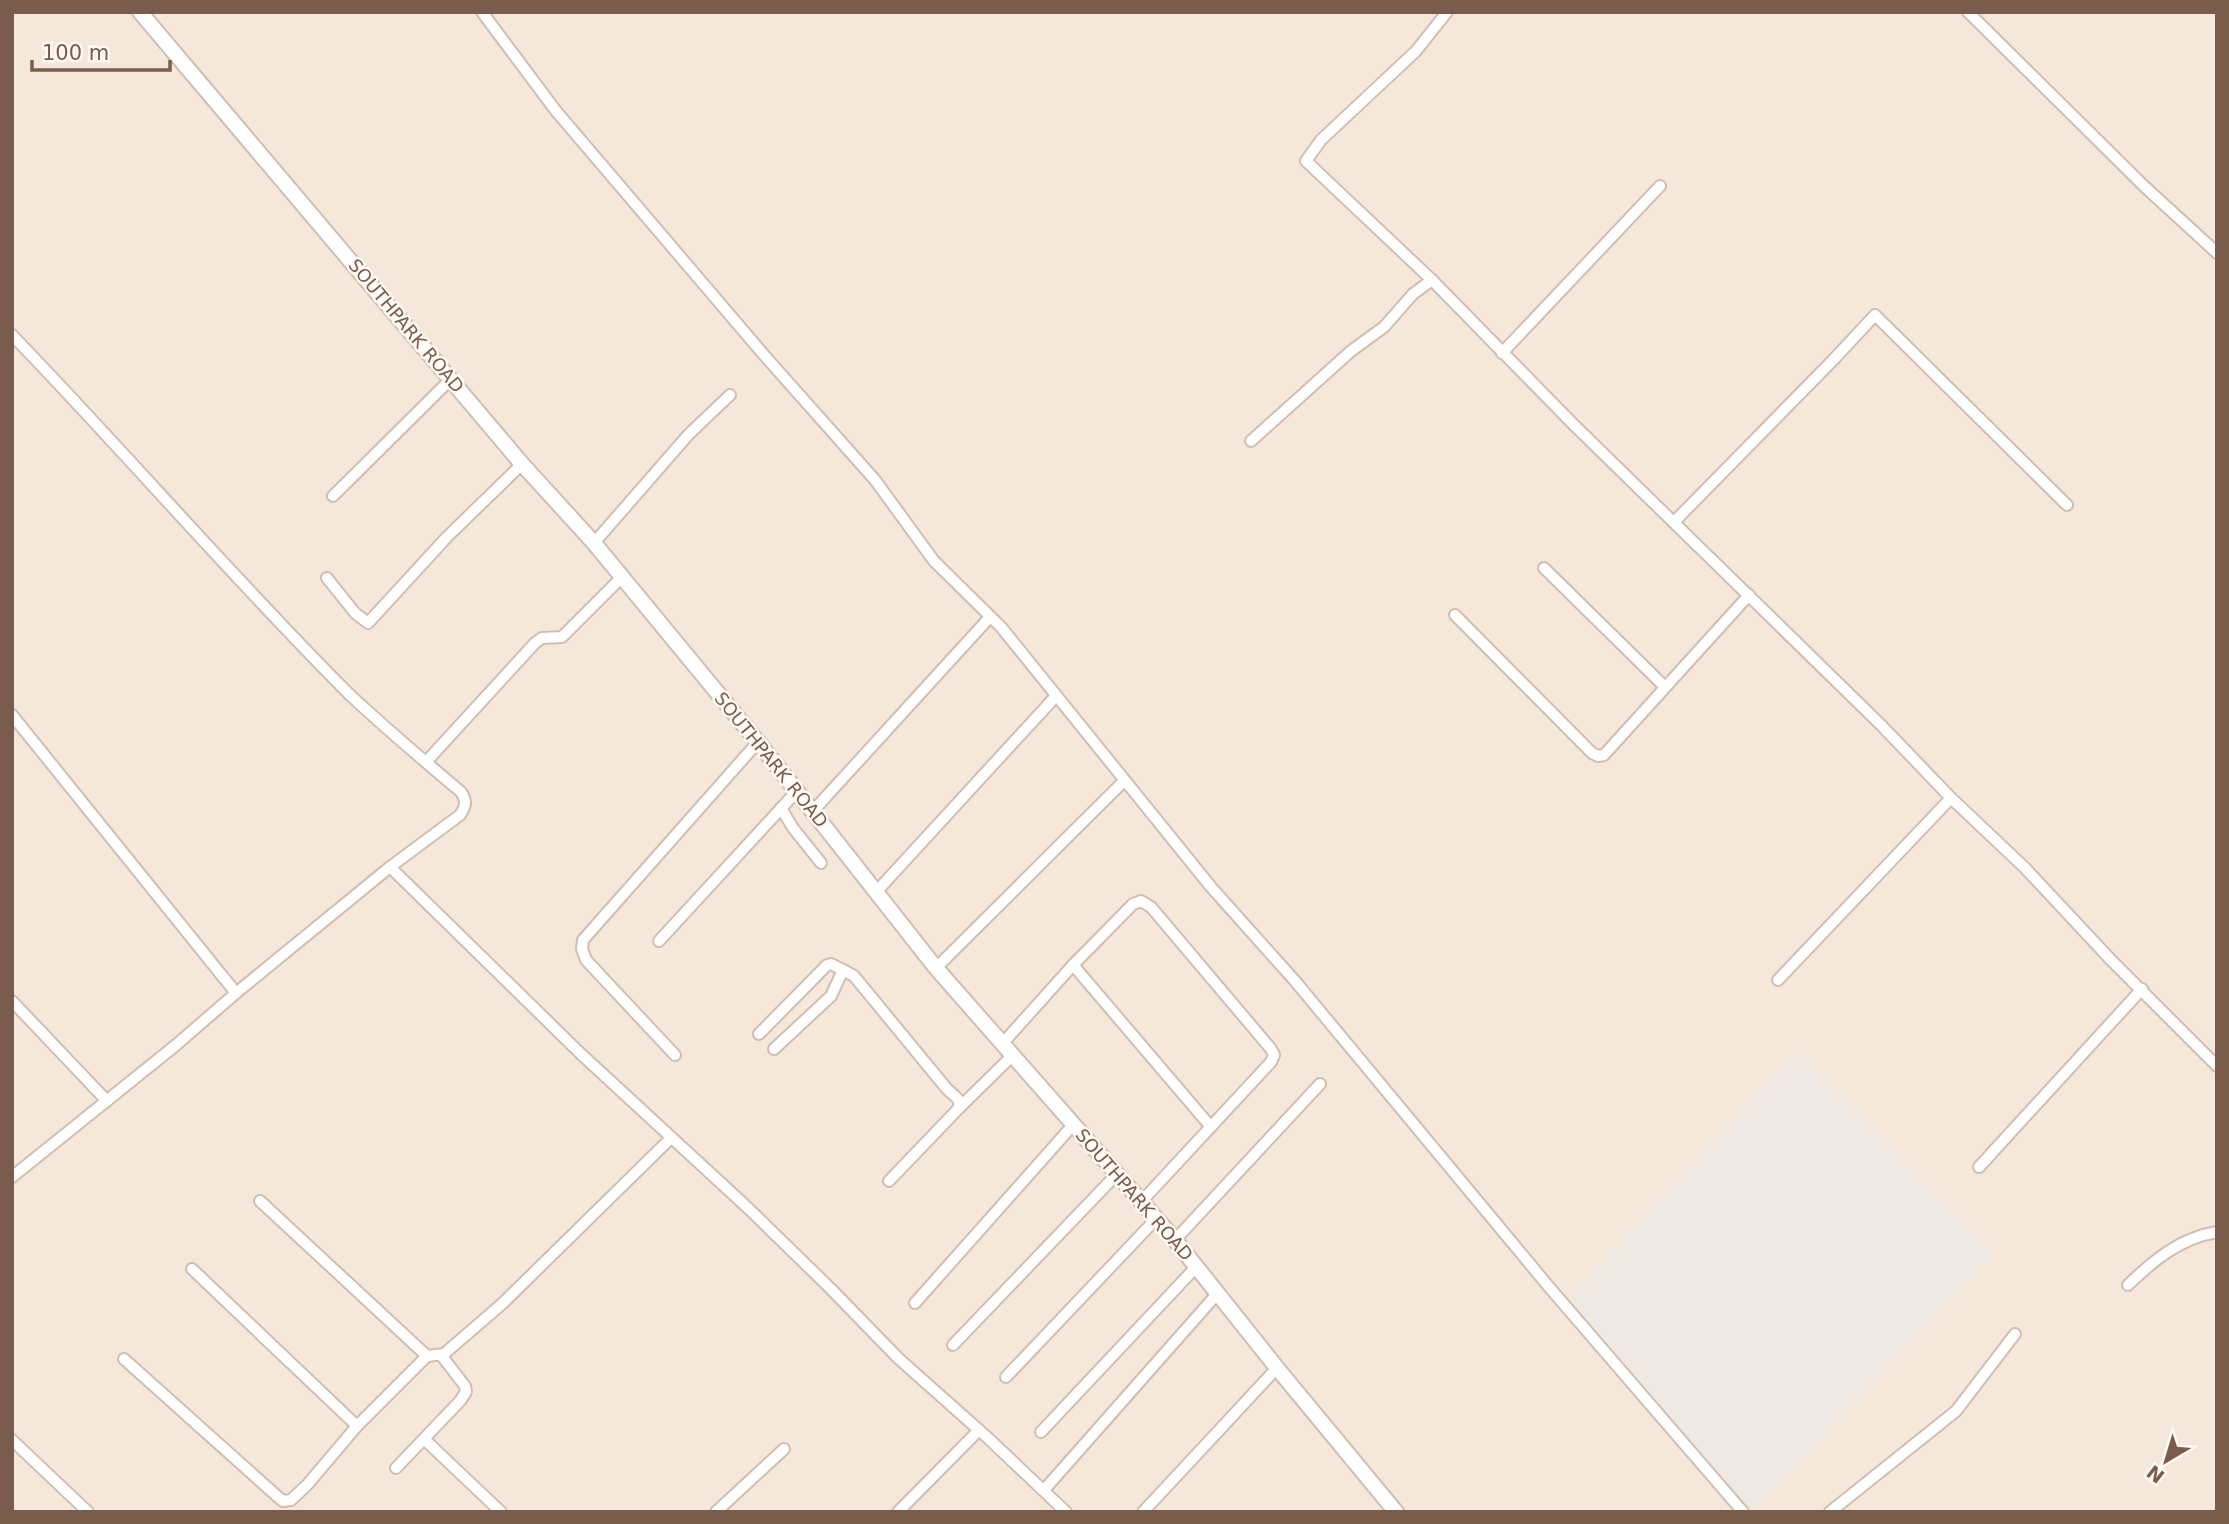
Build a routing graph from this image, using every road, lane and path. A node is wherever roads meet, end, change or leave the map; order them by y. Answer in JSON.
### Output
{"nodes":[{"id":1,"x":140,"y":12,"type":"edge"},
{"id":2,"x":482,"y":12,"type":"edge"},
{"id":3,"x":1447,"y":12,"type":"edge"},
{"id":4,"x":1968,"y":12,"type":"edge"},
{"id":5,"x":1660,"y":186,"type":"dead end"},
{"id":6,"x":2217,"y":253,"type":"edge"},
{"id":7,"x":1432,"y":280,"type":"junction"},
{"id":8,"x":12,"y":335,"type":"edge"},
{"id":9,"x":1502,"y":353,"type":"junction"},
{"id":10,"x":451,"y":379,"type":"junction"},
{"id":11,"x":730,"y":395,"type":"dead end"},
{"id":12,"x":1251,"y":441,"type":"dead end"},
{"id":13,"x":522,"y":464,"type":"junction"},
{"id":14,"x":333,"y":496,"type":"dead end"},
{"id":15,"x":2067,"y":505,"type":"dead end"},
{"id":16,"x":1674,"y":522,"type":"junction"},
{"id":17,"x":594,"y":542,"type":"junction"},
{"id":18,"x":1544,"y":568,"type":"dead end"},
{"id":19,"x":622,"y":576,"type":"junction"},
{"id":20,"x":327,"y":578,"type":"dead end"},
{"id":21,"x":1749,"y":595,"type":"junction"},
{"id":22,"x":1455,"y":615,"type":"dead end"},
{"id":23,"x":990,"y":617,"type":"junction"},
{"id":24,"x":1665,"y":687,"type":"junction"},
{"id":25,"x":1056,"y":696,"type":"junction"},
{"id":26,"x":12,"y":715,"type":"edge"},
{"id":27,"x":758,"y":741,"type":"junction"},
{"id":28,"x":426,"y":762,"type":"junction"},
{"id":29,"x":1125,"y":781,"type":"junction"},
{"id":30,"x":797,"y":791,"type":"junction"},
{"id":31,"x":1951,"y":798,"type":"junction"},
{"id":32,"x":781,"y":808,"type":"junction"},
{"id":33,"x":813,"y":811,"type":"junction"},
{"id":34,"x":821,"y":863,"type":"dead end"},
{"id":35,"x":390,"y":867,"type":"junction"},
{"id":36,"x":877,"y":891,"type":"junction"},
{"id":37,"x":659,"y":941,"type":"dead end"},
{"id":38,"x":1073,"y":965,"type":"junction"},
{"id":39,"x":936,"y":968,"type":"junction"},
{"id":40,"x":843,"y":970,"type":"junction"},
{"id":41,"x":1778,"y":980,"type":"dead end"},
{"id":42,"x":2142,"y":989,"type":"junction"},
{"id":43,"x":236,"y":993,"type":"junction"},
{"id":44,"x":12,"y":1001,"type":"edge"},
{"id":45,"x":759,"y":1034,"type":"dead end"},
{"id":46,"x":1002,"y":1044,"type":"junction"},
{"id":47,"x":774,"y":1049,"type":"dead end"},
{"id":48,"x":675,"y":1055,"type":"dead end"},
{"id":49,"x":1012,"y":1056,"type":"junction"},
{"id":50,"x":2217,"y":1066,"type":"edge"},
{"id":51,"x":1320,"y":1084,"type":"dead end"},
{"id":52,"x":107,"y":1101,"type":"junction"},
{"id":53,"x":959,"y":1108,"type":"junction"},
{"id":54,"x":1073,"y":1125,"type":"junction"},
{"id":55,"x":1211,"y":1127,"type":"junction"},
{"id":56,"x":671,"y":1138,"type":"junction"},
{"id":57,"x":1979,"y":1167,"type":"dead end"},
{"id":58,"x":1116,"y":1174,"type":"junction"},
{"id":59,"x":12,"y":1177,"type":"edge"},
{"id":60,"x":889,"y":1181,"type":"dead end"},
{"id":61,"x":260,"y":1201,"type":"dead end"},
{"id":62,"x":1141,"y":1202,"type":"junction"},
{"id":63,"x":1156,"y":1219,"type":"junction"},
{"id":64,"x":2217,"y":1232,"type":"edge"},
{"id":65,"x":1175,"y":1240,"type":"junction"},
{"id":66,"x":1196,"y":1267,"type":"junction"},
{"id":67,"x":192,"y":1269,"type":"dead end"},
{"id":68,"x":2128,"y":1285,"type":"dead end"},
{"id":69,"x":1217,"y":1294,"type":"junction"},
{"id":70,"x":915,"y":1303,"type":"dead end"},
{"id":71,"x":2015,"y":1334,"type":"dead end"},
{"id":72,"x":953,"y":1345,"type":"dead end"},
{"id":73,"x":441,"y":1354,"type":"junction"},
{"id":74,"x":428,"y":1356,"type":"junction"},
{"id":75,"x":124,"y":1359,"type":"dead end"},
{"id":76,"x":1277,"y":1368,"type":"junction"},
{"id":77,"x":1006,"y":1377,"type":"dead end"},
{"id":78,"x":357,"y":1426,"type":"junction"},
{"id":79,"x":979,"y":1430,"type":"junction"},
{"id":80,"x":1041,"y":1432,"type":"dead end"},
{"id":81,"x":424,"y":1439,"type":"junction"},
{"id":82,"x":12,"y":1440,"type":"edge"},
{"id":83,"x":784,"y":1449,"type":"dead end"},
{"id":84,"x":396,"y":1468,"type":"dead end"},
{"id":85,"x":1044,"y":1490,"type":"junction"},
{"id":86,"x":88,"y":1512,"type":"edge"},
{"id":87,"x":501,"y":1512,"type":"edge"},
{"id":88,"x":716,"y":1512,"type":"edge"},
{"id":89,"x":898,"y":1512,"type":"edge"},
{"id":90,"x":1066,"y":1512,"type":"edge"},
{"id":91,"x":1143,"y":1512,"type":"edge"},
{"id":92,"x":1396,"y":1512,"type":"edge"},
{"id":93,"x":1743,"y":1512,"type":"edge"},
{"id":94,"x":1830,"y":1512,"type":"edge"}],
"edges":[{"from":1,"to":10,"type":"street","name":"SOUTHPARK ROAD"},
{"from":2,"to":23,"type":"street"},
{"from":3,"to":7,"type":"street"},
{"from":4,"to":6,"type":"street"},
{"from":5,"to":9,"type":"street"},
{"from":7,"to":9,"type":"street"},
{"from":7,"to":12,"type":"street"},
{"from":8,"to":28,"type":"street"},
{"from":9,"to":16,"type":"street"},
{"from":10,"to":13,"type":"street","name":"SOUTHPARK ROAD"},
{"from":10,"to":14,"type":"street"},
{"from":11,"to":17,"type":"street"},
{"from":13,"to":17,"type":"street","name":"SOUTHPARK ROAD"},
{"from":13,"to":20,"type":"street"},
{"from":15,"to":16,"type":"street"},
{"from":16,"to":21,"type":"street"},
{"from":17,"to":19,"type":"street","name":"SOUTHPARK ROAD"},
{"from":18,"to":24,"type":"street"},
{"from":19,"to":27,"type":"street","name":"SOUTHPARK ROAD"},
{"from":19,"to":28,"type":"street"},
{"from":21,"to":24,"type":"street"},
{"from":21,"to":31,"type":"street"},
{"from":22,"to":24,"type":"street"},
{"from":23,"to":25,"type":"street"},
{"from":23,"to":33,"type":"street"},
{"from":25,"to":29,"type":"street"},
{"from":25,"to":36,"type":"street"},
{"from":26,"to":43,"type":"street"},
{"from":27,"to":30,"type":"street","name":"SOUTHPARK ROAD"},
{"from":27,"to":48,"type":"street"},
{"from":28,"to":35,"type":"street"},
{"from":29,"to":39,"type":"street"},
{"from":29,"to":93,"type":"street"},
{"from":30,"to":32,"type":"street"},
{"from":30,"to":33,"type":"street","name":"SOUTHPARK ROAD"},
{"from":31,"to":41,"type":"street"},
{"from":31,"to":42,"type":"street"},
{"from":32,"to":34,"type":"street"},
{"from":32,"to":37,"type":"street"},
{"from":33,"to":36,"type":"street","name":"SOUTHPARK ROAD"},
{"from":35,"to":43,"type":"street"},
{"from":35,"to":56,"type":"street"},
{"from":36,"to":39,"type":"street","name":"SOUTHPARK ROAD"},
{"from":38,"to":46,"type":"street"},
{"from":38,"to":55,"type":"street"},
{"from":38,"to":55,"type":"street"},
{"from":39,"to":46,"type":"street","name":"SOUTHPARK ROAD"},
{"from":40,"to":45,"type":"street"},
{"from":40,"to":47,"type":"street"},
{"from":40,"to":53,"type":"street"},
{"from":42,"to":50,"type":"street"},
{"from":42,"to":57,"type":"street"},
{"from":43,"to":52,"type":"street"},
{"from":44,"to":52,"type":"street"},
{"from":46,"to":49,"type":"street","name":"SOUTHPARK ROAD"},
{"from":49,"to":53,"type":"street"},
{"from":49,"to":54,"type":"street","name":"SOUTHPARK ROAD"},
{"from":51,"to":65,"type":"street"},
{"from":52,"to":59,"type":"street"},
{"from":53,"to":60,"type":"street"},
{"from":54,"to":58,"type":"street","name":"SOUTHPARK ROAD"},
{"from":54,"to":70,"type":"street"},
{"from":55,"to":62,"type":"street"},
{"from":56,"to":73,"type":"street"},
{"from":56,"to":79,"type":"street"},
{"from":58,"to":62,"type":"street","name":"SOUTHPARK ROAD"},
{"from":58,"to":72,"type":"street"},
{"from":61,"to":74,"type":"street"},
{"from":62,"to":63,"type":"street","name":"SOUTHPARK ROAD"},
{"from":63,"to":65,"type":"street","name":"SOUTHPARK ROAD"},
{"from":63,"to":77,"type":"street"},
{"from":64,"to":68,"type":"street"},
{"from":65,"to":66,"type":"street","name":"SOUTHPARK ROAD"},
{"from":66,"to":69,"type":"street","name":"SOUTHPARK ROAD"},
{"from":66,"to":80,"type":"street"},
{"from":67,"to":78,"type":"street"},
{"from":69,"to":76,"type":"street","name":"SOUTHPARK ROAD"},
{"from":69,"to":85,"type":"street"},
{"from":71,"to":94,"type":"street"},
{"from":73,"to":74,"type":"street"},
{"from":73,"to":81,"type":"street"},
{"from":74,"to":78,"type":"street"},
{"from":75,"to":78,"type":"street"},
{"from":76,"to":91,"type":"street"},
{"from":76,"to":92,"type":"street","name":"SOUTHPARK ROAD"},
{"from":79,"to":85,"type":"street"},
{"from":79,"to":89,"type":"street"},
{"from":81,"to":84,"type":"street"},
{"from":81,"to":87,"type":"street"},
{"from":82,"to":86,"type":"street"},
{"from":83,"to":88,"type":"street"},
{"from":85,"to":90,"type":"street"}]}
